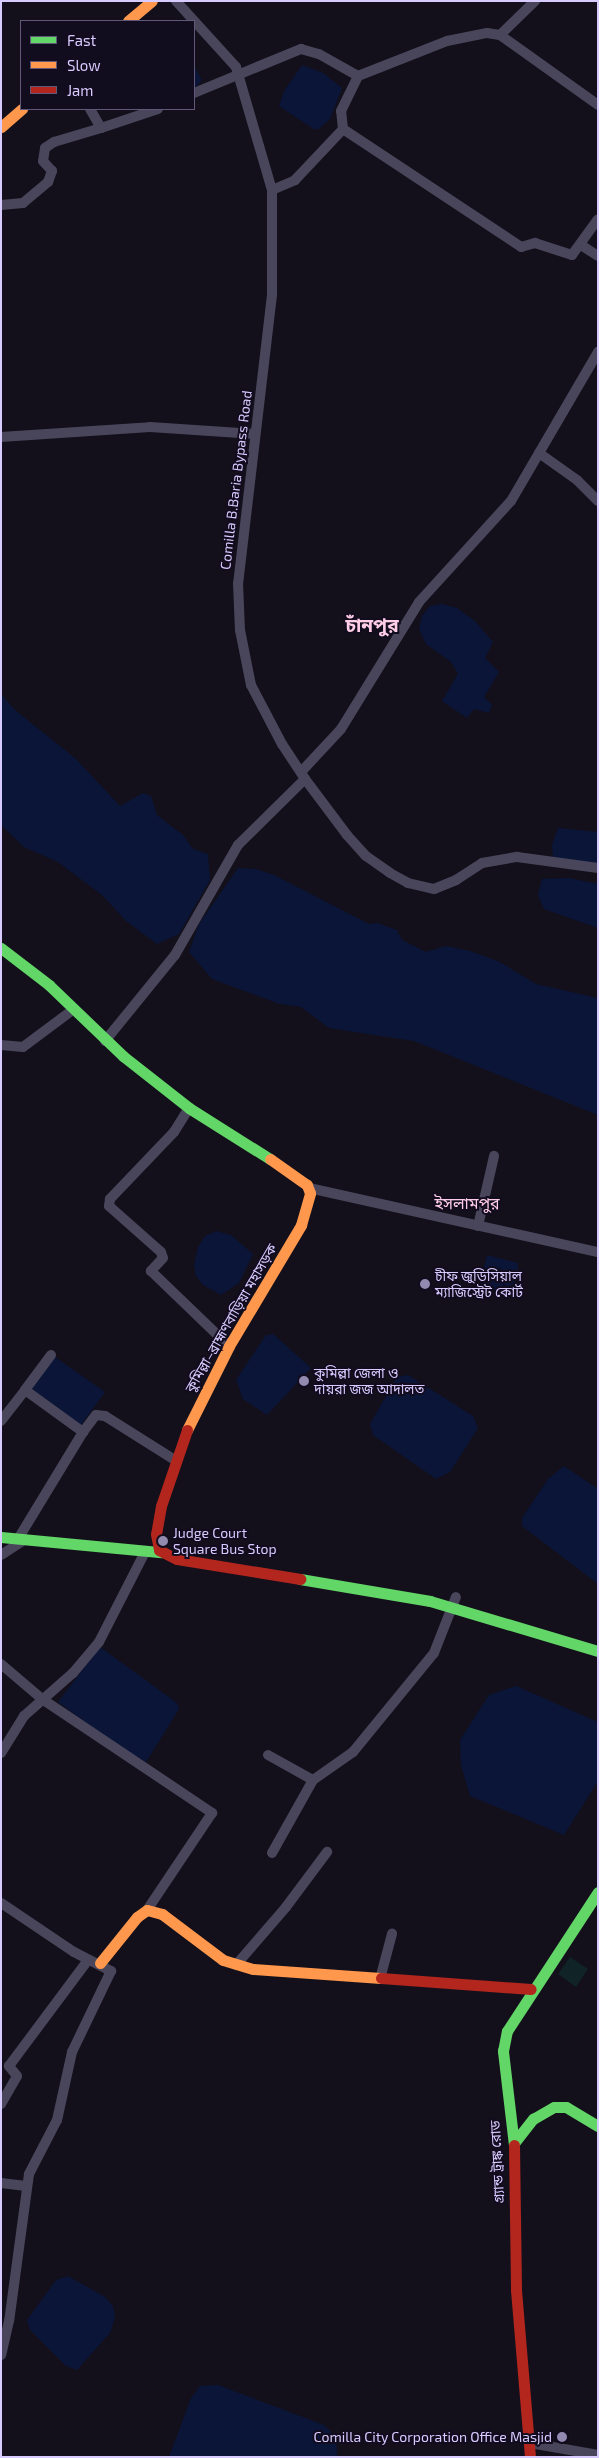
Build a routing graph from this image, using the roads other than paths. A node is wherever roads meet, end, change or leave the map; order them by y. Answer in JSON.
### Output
{"nodes":[{"id":1,"x":152,"y":1,"type":"edge"},
{"id":2,"x":176,"y":1,"type":"edge"},
{"id":3,"x":535,"y":1,"type":"edge"},
{"id":4,"x":129,"y":20,"type":"edge"},
{"id":5,"x":194,"y":20,"type":"edge"},
{"id":6,"x":195,"y":21,"type":"edge"},
{"id":7,"x":500,"y":34,"type":"junction"},
{"id":8,"x":239,"y":74,"type":"junction"},
{"id":9,"x":358,"y":76,"type":"junction"},
{"id":10,"x":195,"y":94,"type":"edge"},
{"id":11,"x":598,"y":104,"type":"edge"},
{"id":12,"x":21,"y":110,"type":"edge"},
{"id":13,"x":91,"y":110,"type":"edge"},
{"id":14,"x":155,"y":110,"type":"edge"},
{"id":15,"x":1,"y":127,"type":"edge"},
{"id":16,"x":101,"y":128,"type":"junction"},
{"id":17,"x":343,"y":128,"type":"junction"},
{"id":18,"x":272,"y":190,"type":"junction"},
{"id":19,"x":1,"y":206,"type":"edge"},
{"id":20,"x":598,"y":218,"type":"edge"},
{"id":21,"x":581,"y":245,"type":"junction"},
{"id":22,"x":598,"y":256,"type":"edge"},
{"id":23,"x":598,"y":352,"type":"edge"},
{"id":24,"x":255,"y":434,"type":"junction"},
{"id":25,"x":1,"y":437,"type":"edge"},
{"id":26,"x":539,"y":453,"type":"junction"},
{"id":27,"x":598,"y":501,"type":"edge"},
{"id":28,"x":303,"y":775,"type":"junction"},
{"id":29,"x":598,"y":868,"type":"edge"},
{"id":30,"x":1,"y":948,"type":"edge"},
{"id":31,"x":74,"y":1009,"type":"junction"},
{"id":32,"x":105,"y":1041,"type":"junction"},
{"id":33,"x":1,"y":1045,"type":"edge"},
{"id":34,"x":190,"y":1108,"type":"junction"},
{"id":35,"x":494,"y":1156,"type":"dead end"},
{"id":36,"x":309,"y":1188,"type":"junction"},
{"id":37,"x":478,"y":1226,"type":"junction"},
{"id":38,"x":598,"y":1252,"type":"edge"},
{"id":39,"x":229,"y":1346,"type":"junction"},
{"id":40,"x":51,"y":1355,"type":"dead end"},
{"id":41,"x":25,"y":1390,"type":"junction"},
{"id":42,"x":1,"y":1422,"type":"edge"},
{"id":43,"x":84,"y":1432,"type":"junction"},
{"id":44,"x":174,"y":1460,"type":"junction"},
{"id":45,"x":1,"y":1537,"type":"edge"},
{"id":46,"x":21,"y":1540,"type":"junction"},
{"id":47,"x":2,"y":1552,"type":"edge"},
{"id":48,"x":145,"y":1552,"type":"junction"},
{"id":49,"x":161,"y":1552,"type":"junction"},
{"id":50,"x":455,"y":1602,"type":"junction"},
{"id":51,"x":598,"y":1640,"type":"edge"},
{"id":52,"x":598,"y":1651,"type":"edge"},
{"id":53,"x":1,"y":1664,"type":"edge"},
{"id":54,"x":42,"y":1699,"type":"junction"},
{"id":55,"x":1,"y":1753,"type":"edge"},
{"id":56,"x":268,"y":1755,"type":"dead end"},
{"id":57,"x":313,"y":1780,"type":"junction"},
{"id":58,"x":327,"y":1852,"type":"dead end"},
{"id":59,"x":272,"y":1853,"type":"dead end"},
{"id":60,"x":598,"y":1892,"type":"edge"},
{"id":61,"x":1,"y":1903,"type":"edge"},
{"id":62,"x":147,"y":1910,"type":"junction"},
{"id":63,"x":392,"y":1934,"type":"dead end"},
{"id":64,"x":116,"y":1945,"type":"junction"},
{"id":65,"x":94,"y":1961,"type":"junction"},
{"id":66,"x":236,"y":1965,"type":"junction"},
{"id":67,"x":111,"y":1971,"type":"junction"},
{"id":68,"x":380,"y":1979,"type":"junction"},
{"id":69,"x":531,"y":1990,"type":"junction"},
{"id":70,"x":1,"y":2104,"type":"edge"},
{"id":71,"x":598,"y":2126,"type":"edge"},
{"id":72,"x":514,"y":2143,"type":"junction"},
{"id":73,"x":1,"y":2183,"type":"edge"},
{"id":74,"x":26,"y":2186,"type":"junction"},
{"id":75,"x":1,"y":2355,"type":"edge"},
{"id":76,"x":530,"y":2444,"type":"junction"},
{"id":77,"x":598,"y":2454,"type":"edge"},
{"id":78,"x":530,"y":2457,"type":"edge"}],
"edges":[{"from":1,"to":4,"type":"main road"},
{"from":2,"to":5,"type":"street","name":"Comilla B.Baria Bypass Road"},
{"from":3,"to":7,"type":"street"},
{"from":6,"to":8,"type":"street","name":"Comilla B.Baria Bypass Road"},
{"from":7,"to":9,"type":"street"},
{"from":7,"to":11,"type":"street"},
{"from":8,"to":9,"type":"street"},
{"from":8,"to":10,"type":"street"},
{"from":8,"to":18,"type":"street","name":"Comilla B.Baria Bypass Road"},
{"from":9,"to":17,"type":"street"},
{"from":12,"to":15,"type":"main road"},
{"from":13,"to":16,"type":"street"},
{"from":14,"to":16,"type":"street"},
{"from":16,"to":19,"type":"street"},
{"from":17,"to":18,"type":"street"},
{"from":17,"to":21,"type":"street"},
{"from":18,"to":24,"type":"street","name":"Comilla B.Baria Bypass Road"},
{"from":20,"to":21,"type":"street"},
{"from":21,"to":22,"type":"street"},
{"from":23,"to":26,"type":"street"},
{"from":24,"to":25,"type":"street"},
{"from":24,"to":28,"type":"street","name":"Comilla B.Baria Bypass Road"},
{"from":26,"to":27,"type":"street"},
{"from":26,"to":28,"type":"street"},
{"from":28,"to":29,"type":"street","name":"Comilla B.Baria Bypass Road"},
{"from":28,"to":32,"type":"street"},
{"from":30,"to":31,"type":"main road"},
{"from":31,"to":32,"type":"main road"},
{"from":31,"to":33,"type":"street"},
{"from":32,"to":34,"type":"main road"},
{"from":34,"to":36,"type":"main road"},
{"from":34,"to":39,"type":"street"},
{"from":35,"to":37,"type":"street"},
{"from":36,"to":37,"type":"street"},
{"from":36,"to":39,"type":"main road","name":"কুমিল্লা–ব্রাহ্মণবাড়িয়া মহাসড়ক"},
{"from":37,"to":38,"type":"street"},
{"from":39,"to":44,"type":"main road","name":"কুমিল্লা–ব্রাহ্মণবাড়িয়া মহাসড়ক"},
{"from":40,"to":41,"type":"street"},
{"from":41,"to":42,"type":"street"},
{"from":41,"to":43,"type":"street"},
{"from":43,"to":44,"type":"street"},
{"from":43,"to":46,"type":"street"},
{"from":44,"to":49,"type":"main road","name":"কুমিল্লা–ব্রাহ্মণবাড়িয়া মহাসড়ক"},
{"from":45,"to":46,"type":"main road"},
{"from":46,"to":47,"type":"street"},
{"from":46,"to":48,"type":"main road"},
{"from":48,"to":49,"type":"main road"},
{"from":48,"to":54,"type":"street"},
{"from":49,"to":50,"type":"main road"},
{"from":50,"to":51,"type":"main road"},
{"from":50,"to":52,"type":"main road"},
{"from":50,"to":57,"type":"street"},
{"from":53,"to":54,"type":"street"},
{"from":54,"to":55,"type":"street"},
{"from":54,"to":62,"type":"street"},
{"from":56,"to":57,"type":"street"},
{"from":57,"to":59,"type":"street"},
{"from":58,"to":66,"type":"street"},
{"from":60,"to":69,"type":"main road","name":"গ্র্যান্ড ট্রাঙ্ক রোড"},
{"from":61,"to":65,"type":"street"},
{"from":62,"to":64,"type":"main road"},
{"from":62,"to":66,"type":"main road"},
{"from":63,"to":68,"type":"street"},
{"from":64,"to":65,"type":"main road"},
{"from":64,"to":67,"type":"street"},
{"from":65,"to":67,"type":"street"},
{"from":65,"to":70,"type":"street"},
{"from":66,"to":68,"type":"main road"},
{"from":67,"to":74,"type":"street"},
{"from":68,"to":69,"type":"main road"},
{"from":69,"to":72,"type":"main road","name":"গ্র্যান্ড ট্রাঙ্ক রোড"},
{"from":71,"to":72,"type":"main road"},
{"from":72,"to":76,"type":"main road","name":"গ্র্যান্ড ট্রাঙ্ক রোড"},
{"from":73,"to":74,"type":"street"},
{"from":74,"to":75,"type":"street"},
{"from":76,"to":77,"type":"street"},
{"from":76,"to":78,"type":"main road","name":"গ্র্যান্ড ট্রাঙ্ক রোড"}]}
